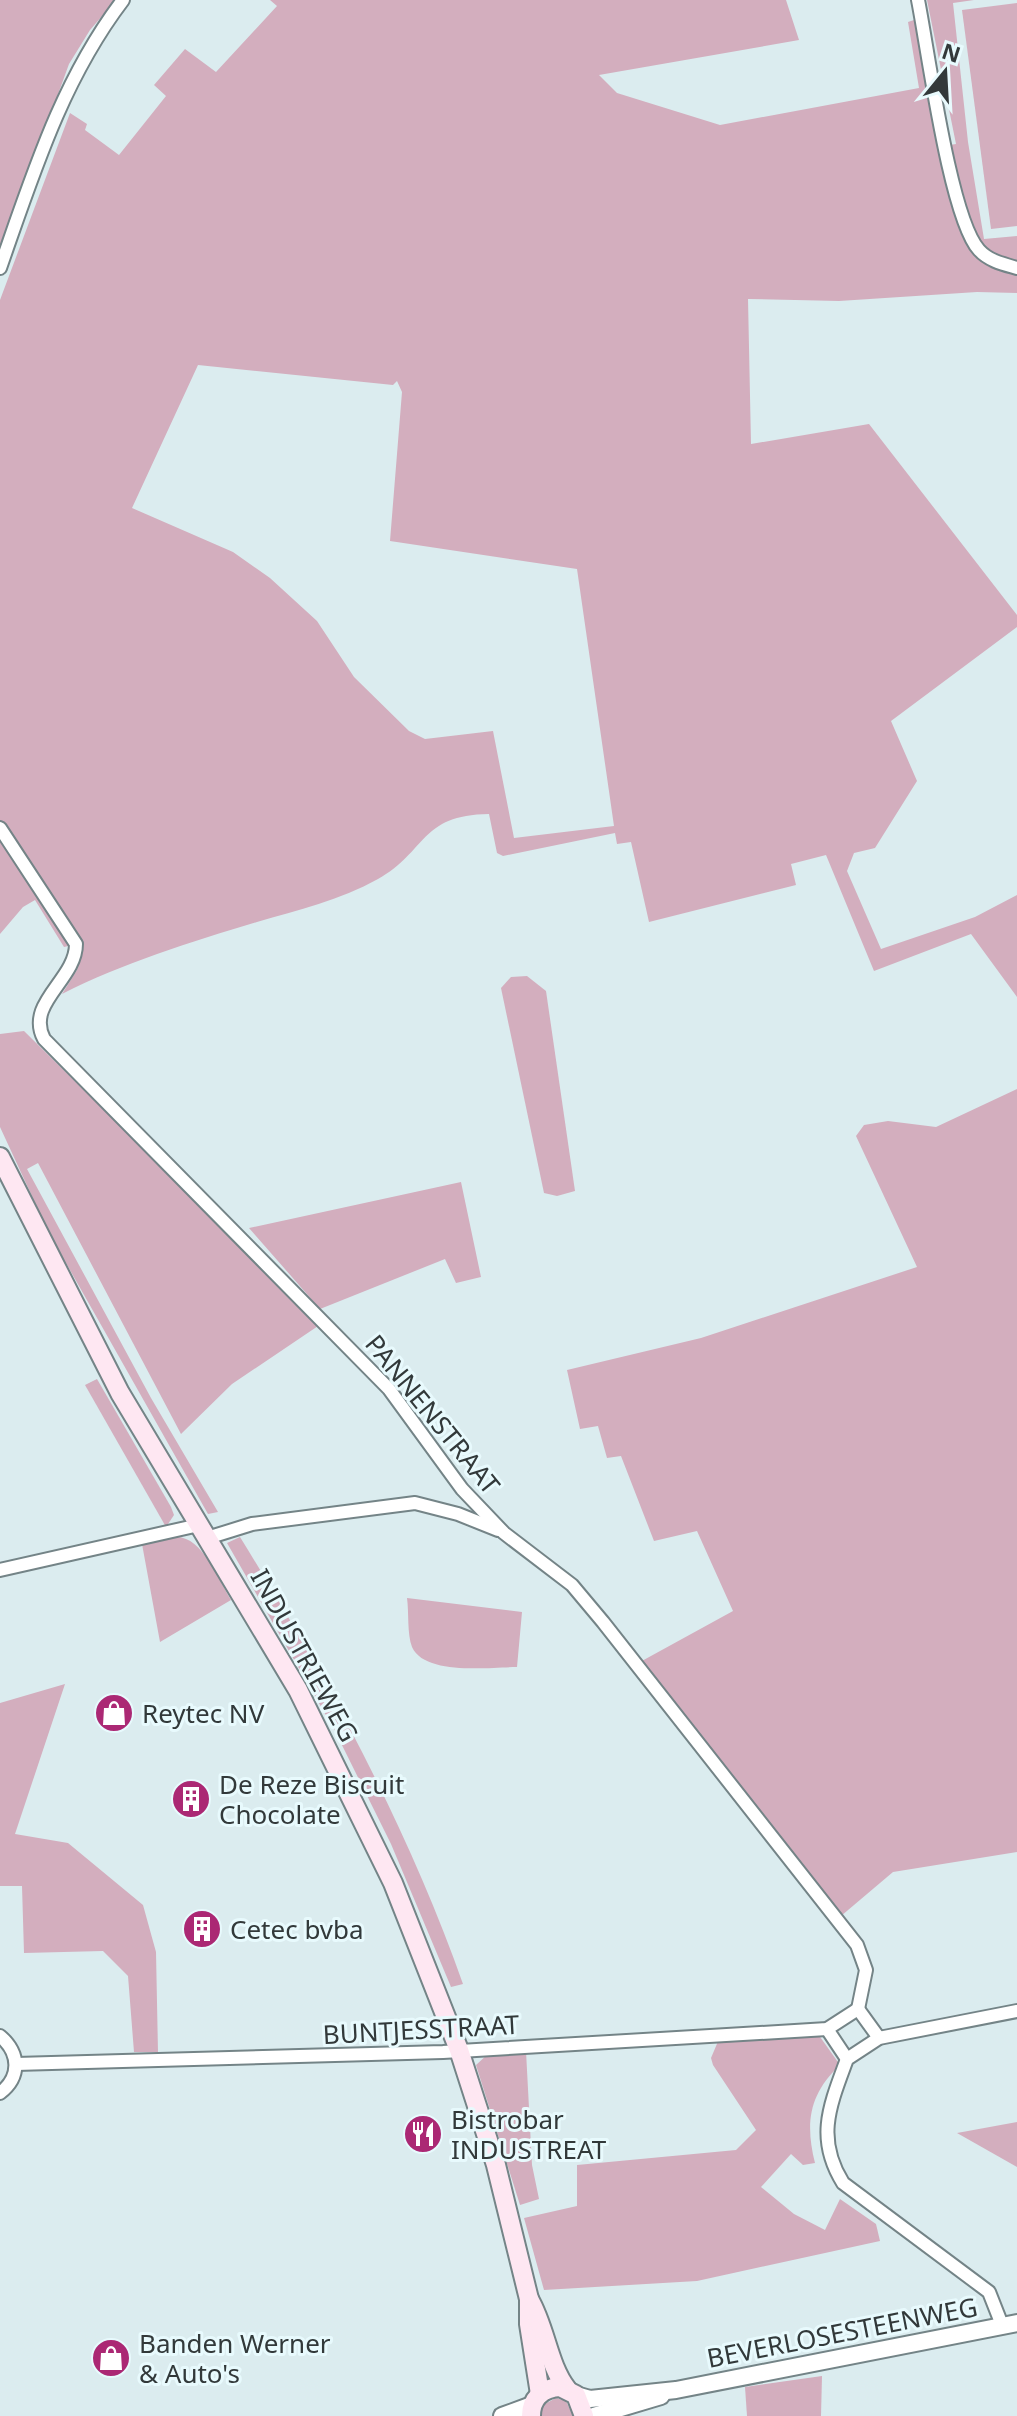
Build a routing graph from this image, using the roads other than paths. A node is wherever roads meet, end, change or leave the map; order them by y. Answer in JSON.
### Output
{"nodes":[{"id":1,"x":123,"y":0,"type":"edge"},
{"id":2,"x":918,"y":0,"type":"edge"},
{"id":3,"x":0,"y":268,"type":"edge"},
{"id":4,"x":1017,"y":268,"type":"edge"},
{"id":5,"x":0,"y":828,"type":"edge"},
{"id":6,"x":0,"y":1157,"type":"edge"},
{"id":7,"x":203,"y":1532,"type":"junction"},
{"id":8,"x":504,"y":1533,"type":"junction"},
{"id":9,"x":0,"y":1570,"type":"edge"},
{"id":10,"x":858,"y":2009,"type":"junction"},
{"id":11,"x":1017,"y":2011,"type":"edge"},
{"id":12,"x":827,"y":2029,"type":"junction"},
{"id":13,"x":0,"y":2036,"type":"edge"},
{"id":14,"x":879,"y":2038,"type":"junction"},
{"id":15,"x":459,"y":2050,"type":"junction"},
{"id":16,"x":847,"y":2059,"type":"junction"},
{"id":17,"x":16,"y":2064,"type":"junction"},
{"id":18,"x":0,"y":2093,"type":"edge"},
{"id":19,"x":529,"y":2299,"type":"junction"},
{"id":20,"x":1009,"y":2324,"type":"edge"},
{"id":21,"x":676,"y":2390,"type":"junction"},
{"id":22,"x":572,"y":2392,"type":"junction"},
{"id":23,"x":534,"y":2405,"type":"edge"},
{"id":24,"x":502,"y":2416,"type":"edge"},
{"id":25,"x":584,"y":2416,"type":"edge"},
{"id":26,"x":594,"y":2416,"type":"edge"}],
"edges":[{"from":1,"to":3,"type":"street"},
{"from":2,"to":4,"type":"street"},
{"from":5,"to":8,"type":"street","name":"PANNENSTRAAT"},
{"from":6,"to":7,"type":"main road","name":"INDUSTRIEWEG"},
{"from":7,"to":8,"type":"street"},
{"from":7,"to":9,"type":"street"},
{"from":7,"to":15,"type":"main road","name":"INDUSTRIEWEG"},
{"from":8,"to":10,"type":"street","name":"PANNENSTRAAT"},
{"from":10,"to":12,"type":"street","name":"BUNTJESSTRAAT"},
{"from":10,"to":14,"type":"street"},
{"from":11,"to":14,"type":"street"},
{"from":12,"to":15,"type":"street","name":"BUNTJESSTRAAT"},
{"from":12,"to":16,"type":"street"},
{"from":13,"to":17,"type":"street"},
{"from":14,"to":16,"type":"street"},
{"from":15,"to":17,"type":"street","name":"BUNTJESSTRAAT"},
{"from":15,"to":19,"type":"main road","name":"INDUSTRIEWEG"},
{"from":16,"to":20,"type":"street"},
{"from":17,"to":18,"type":"street"},
{"from":19,"to":22,"type":"main road","name":"INDUSTRIEWEG"},
{"from":19,"to":23,"type":"main road","name":"INDUSTRIEWEG"},
{"from":20,"to":21,"type":"street","name":"BEVERLOSESTEENWEG"},
{"from":21,"to":22,"type":"street","name":"BEVERLOSESTEENWEG"},
{"from":21,"to":26,"type":"street","name":"BEVERLOSESTEENWEG"},
{"from":22,"to":23,"type":"main road"},
{"from":22,"to":25,"type":"main road","name":"INDUSTRIEWEG"},
{"from":23,"to":24,"type":"street"}]}
